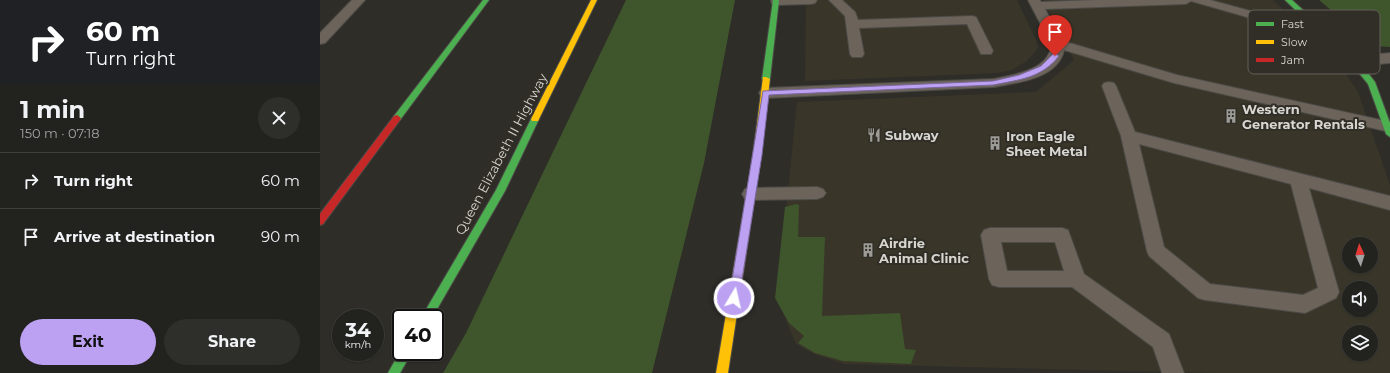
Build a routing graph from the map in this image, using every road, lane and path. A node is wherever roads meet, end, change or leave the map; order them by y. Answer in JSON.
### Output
{"nodes":[{"id":1,"x":359,"y":0,"type":"edge"},
{"id":2,"x":486,"y":0,"type":"edge"},
{"id":3,"x":594,"y":0,"type":"edge"},
{"id":4,"x":811,"y":0,"type":"edge"},
{"id":5,"x":835,"y":0,"type":"edge"},
{"id":6,"x":1186,"y":0,"type":"edge"},
{"id":7,"x":1196,"y":0,"type":"edge"},
{"id":8,"x":1288,"y":0,"type":"edge"},
{"id":9,"x":776,"y":1,"type":"edge"},
{"id":10,"x":1036,"y":3,"type":"edge"},
{"id":11,"x":1213,"y":3,"type":"edge"},
{"id":12,"x":1299,"y":10,"type":"edge"},
{"id":13,"x":1248,"y":13,"type":"edge"},
{"id":14,"x":853,"y":24,"type":"junction"},
{"id":15,"x":320,"y":40,"type":"edge"},
{"id":16,"x":1058,"y":44,"type":"junction"},
{"id":17,"x":986,"y":51,"type":"dead end"},
{"id":18,"x":857,"y":54,"type":"dead end"},
{"id":19,"x":1390,"y":58,"type":"edge"},
{"id":20,"x":1380,"y":59,"type":"edge"},
{"id":21,"x":1364,"y":74,"type":"edge"},
{"id":22,"x":1109,"y":86,"type":"dead end"},
{"id":23,"x":766,"y":93,"type":"junction"},
{"id":24,"x":1386,"y":115,"type":"edge"},
{"id":25,"x":1129,"y":136,"type":"junction"},
{"id":26,"x":1298,"y":180,"type":"junction"},
{"id":27,"x":817,"y":193,"type":"dead end"},
{"id":28,"x":751,"y":194,"type":"junction"},
{"id":29,"x":1390,"y":203,"type":"edge"},
{"id":30,"x":320,"y":221,"type":"edge"},
{"id":31,"x":1076,"y":279,"type":"junction"},
{"id":32,"x":431,"y":309,"type":"edge"},
{"id":33,"x":401,"y":361,"type":"edge"},
{"id":34,"x":394,"y":373,"type":"edge"},
{"id":35,"x":722,"y":373,"type":"edge"},
{"id":36,"x":1173,"y":373,"type":"edge"}],
"edges":[{"from":1,"to":15,"type":"lane"},
{"from":2,"to":30,"type":"main road"},
{"from":3,"to":32,"type":"main road","name":"Queen Elizabeth II Highway"},
{"from":4,"to":9,"type":"lane"},
{"from":5,"to":14,"type":"lane"},
{"from":6,"to":10,"type":"lane"},
{"from":7,"to":11,"type":"lane"},
{"from":8,"to":12,"type":"main road"},
{"from":9,"to":23,"type":"main road"},
{"from":10,"to":16,"type":"lane"},
{"from":11,"to":13,"type":"lane"},
{"from":14,"to":17,"type":"lane"},
{"from":14,"to":18,"type":"lane"},
{"from":16,"to":23,"type":"lane"},
{"from":16,"to":24,"type":"lane"},
{"from":19,"to":20,"type":"street"},
{"from":21,"to":24,"type":"main road"},
{"from":22,"to":25,"type":"lane"},
{"from":23,"to":28,"type":"main road"},
{"from":25,"to":26,"type":"lane"},
{"from":25,"to":26,"type":"lane"},
{"from":26,"to":29,"type":"lane"},
{"from":27,"to":28,"type":"lane"},
{"from":28,"to":35,"type":"main road"},
{"from":31,"to":31,"type":"lane"},
{"from":31,"to":36,"type":"lane"},
{"from":33,"to":34,"type":"main road"}]}
